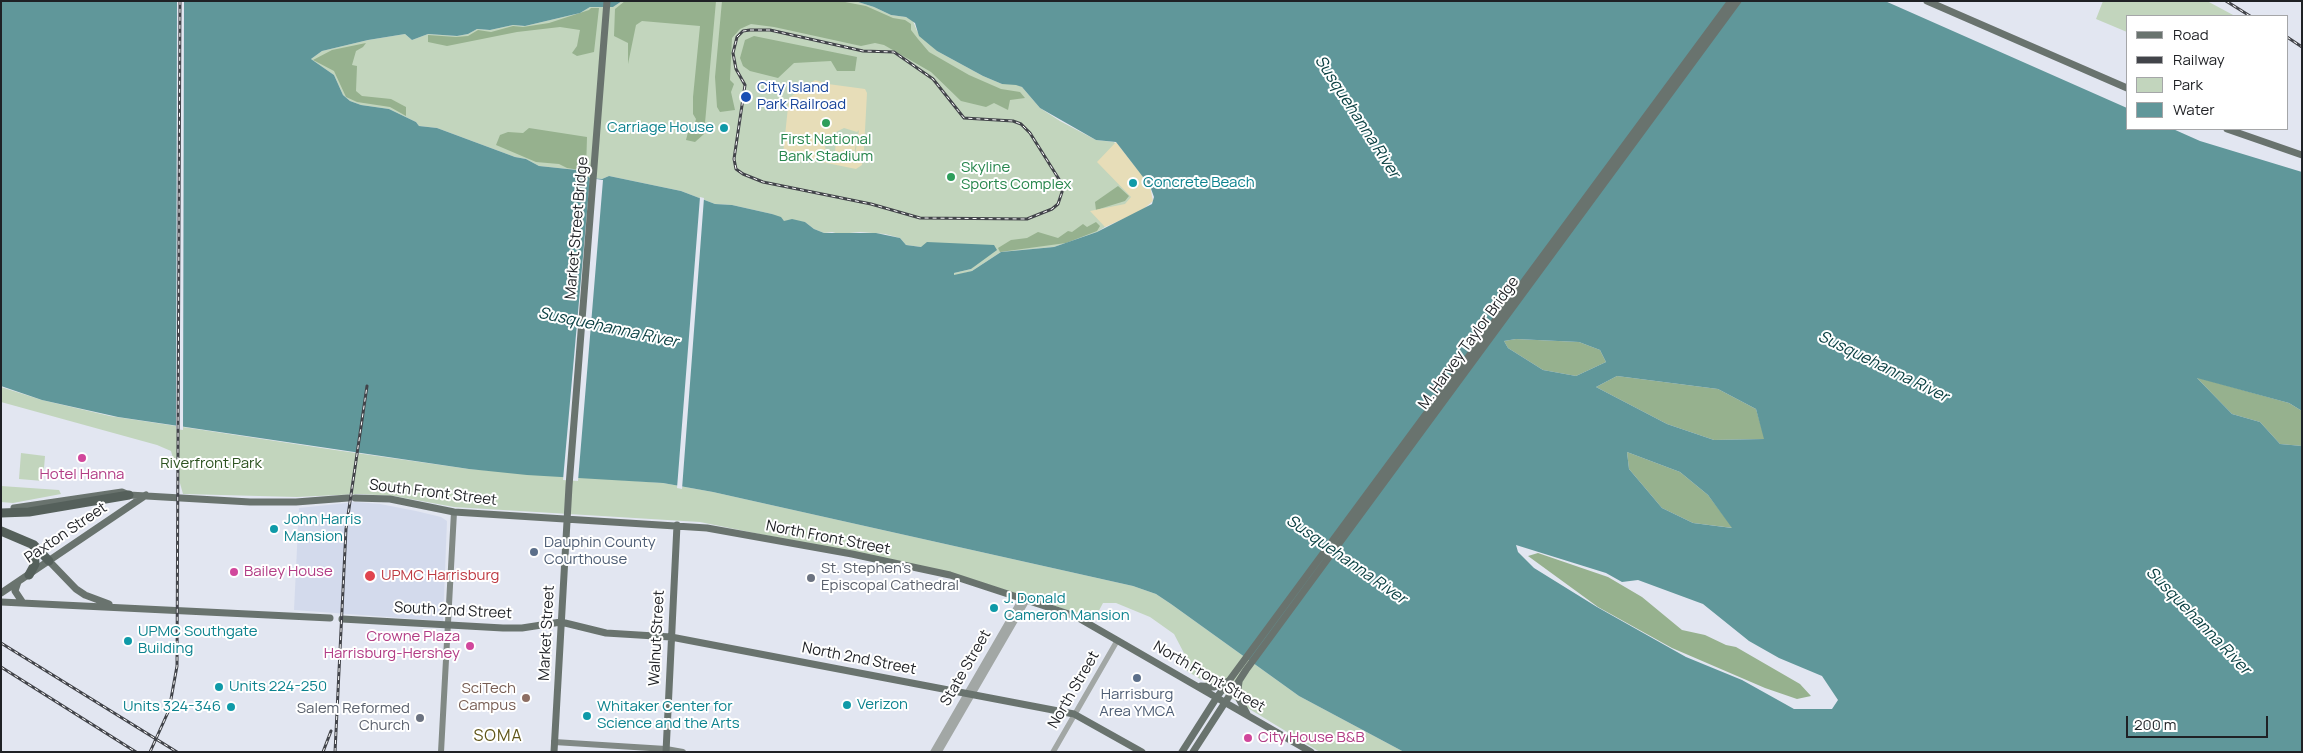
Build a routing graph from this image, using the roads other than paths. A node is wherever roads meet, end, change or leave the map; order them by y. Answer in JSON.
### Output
{"nodes":[{"id":1,"x":1731,"y":1,"type":"edge"},
{"id":2,"x":1738,"y":1,"type":"edge"},
{"id":3,"x":1927,"y":1,"type":"edge"},
{"id":4,"x":607,"y":4,"type":"edge"},
{"id":5,"x":2126,"y":88,"type":"edge"},
{"id":6,"x":2230,"y":130,"type":"edge"},
{"id":7,"x":2302,"y":155,"type":"edge"},
{"id":8,"x":569,"y":486,"type":"joint"},
{"id":9,"x":146,"y":495,"type":"junction"},
{"id":10,"x":128,"y":496,"type":"junction"},
{"id":11,"x":1,"y":509,"type":"edge"},
{"id":12,"x":454,"y":512,"type":"junction"},
{"id":13,"x":1,"y":513,"type":"edge"},
{"id":14,"x":567,"y":518,"type":"junction"},
{"id":15,"x":677,"y":526,"type":"junction"},
{"id":16,"x":1,"y":531,"type":"edge"},
{"id":17,"x":34,"y":545,"type":"junction"},
{"id":18,"x":49,"y":561,"type":"junction"},
{"id":19,"x":29,"y":575,"type":"junction"},
{"id":20,"x":18,"y":582,"type":"junction"},
{"id":21,"x":1,"y":593,"type":"edge"},
{"id":22,"x":1024,"y":599,"type":"junction"},
{"id":23,"x":1,"y":602,"type":"edge"},
{"id":24,"x":23,"y":602,"type":"junction"},
{"id":25,"x":126,"y":607,"type":"junction"},
{"id":26,"x":330,"y":618,"type":"dead end"},
{"id":27,"x":342,"y":619,"type":"dead end"},
{"id":28,"x":561,"y":622,"type":"junction"},
{"id":29,"x":448,"y":625,"type":"junction"},
{"id":30,"x":671,"y":637,"type":"junction"},
{"id":31,"x":1117,"y":641,"type":"junction"},
{"id":32,"x":1243,"y":668,"type":"junction"},
{"id":33,"x":1236,"y":677,"type":"junction"},
{"id":34,"x":1196,"y":686,"type":"junction"},
{"id":35,"x":969,"y":694,"type":"junction"},
{"id":36,"x":1216,"y":698,"type":"junction"},
{"id":37,"x":1224,"y":702,"type":"junction"},
{"id":38,"x":1074,"y":714,"type":"junction"},
{"id":39,"x":1249,"y":716,"type":"junction"},
{"id":40,"x":554,"y":742,"type":"junction"},
{"id":41,"x":666,"y":750,"type":"edge"},
{"id":42,"x":441,"y":752,"type":"edge"},
{"id":43,"x":554,"y":752,"type":"edge"},
{"id":44,"x":683,"y":752,"type":"edge"},
{"id":45,"x":933,"y":752,"type":"edge"},
{"id":46,"x":939,"y":752,"type":"edge"},
{"id":47,"x":1053,"y":752,"type":"edge"},
{"id":48,"x":1142,"y":752,"type":"edge"},
{"id":49,"x":1182,"y":752,"type":"edge"},
{"id":50,"x":1193,"y":752,"type":"edge"},
{"id":51,"x":1311,"y":752,"type":"edge"}],
"edges":[{"from":1,"to":32,"type":"main road","name":"M. Harvey Taylor Bridge"},
{"from":2,"to":32,"type":"main road","name":"M. Harvey Taylor Bridge"},
{"from":3,"to":5,"type":"main road"},
{"from":4,"to":8,"type":"main road","name":"Market Street Bridge"},
{"from":6,"to":7,"type":"main road"},
{"from":8,"to":14,"type":"main road","name":"Market Street"},
{"from":9,"to":10,"type":"main road","name":"South Front Street"},
{"from":9,"to":12,"type":"main road","name":"South Front Street"},
{"from":9,"to":18,"type":"main road","name":"Paxton Street"},
{"from":10,"to":11,"type":"main road","name":"South Front Street"},
{"from":10,"to":13,"type":"highway"},
{"from":12,"to":14,"type":"main road","name":"South Front Street"},
{"from":12,"to":29,"type":"main road"},
{"from":14,"to":15,"type":"main road","name":"North Front Street"},
{"from":14,"to":28,"type":"main road","name":"Market Street"},
{"from":15,"to":22,"type":"main road","name":"North Front Street"},
{"from":15,"to":30,"type":"main road","name":"Walnut Street"},
{"from":16,"to":17,"type":"highway"},
{"from":17,"to":18,"type":"highway"},
{"from":17,"to":19,"type":"highway"},
{"from":18,"to":19,"type":"main road","name":"Paxton Street"},
{"from":18,"to":25,"type":"main road"},
{"from":19,"to":20,"type":"main road","name":"Paxton Street"},
{"from":20,"to":21,"type":"main road","name":"Paxton Street"},
{"from":20,"to":24,"type":"main road"},
{"from":22,"to":31,"type":"main road","name":"North Front Street"},
{"from":22,"to":35,"type":"street","name":"State Street"},
{"from":23,"to":24,"type":"main road"},
{"from":24,"to":25,"type":"main road"},
{"from":25,"to":26,"type":"main road"},
{"from":27,"to":29,"type":"main road","name":"South 2nd Street"},
{"from":28,"to":29,"type":"main road","name":"South 2nd Street"},
{"from":28,"to":30,"type":"main road","name":"North 2nd Street"},
{"from":28,"to":40,"type":"main road","name":"Market Street"},
{"from":29,"to":42,"type":"main road"},
{"from":30,"to":35,"type":"main road","name":"North 2nd Street"},
{"from":30,"to":41,"type":"main road","name":"Walnut Street"},
{"from":31,"to":34,"type":"main road","name":"North Front Street"},
{"from":31,"to":38,"type":"street","name":"North Street"},
{"from":32,"to":33,"type":"main road","name":"M. Harvey Taylor Bridge"},
{"from":33,"to":34,"type":"main road"},
{"from":33,"to":36,"type":"main road","name":"M. Harvey Taylor Bridge"},
{"from":33,"to":37,"type":"main road","name":"M. Harvey Taylor Bridge"},
{"from":33,"to":39,"type":"main road"},
{"from":34,"to":36,"type":"main road","name":"North Front Street"},
{"from":35,"to":38,"type":"main road","name":"North 2nd Street"},
{"from":35,"to":45,"type":"street","name":"State Street"},
{"from":35,"to":46,"type":"street","name":"State Street"},
{"from":36,"to":37,"type":"main road","name":"North Front Street"},
{"from":36,"to":49,"type":"main road","name":"M. Harvey Taylor Bridge"},
{"from":37,"to":39,"type":"main road","name":"North Front Street"},
{"from":37,"to":50,"type":"main road","name":"M. Harvey Taylor Bridge"},
{"from":38,"to":47,"type":"street","name":"North Street"},
{"from":38,"to":48,"type":"main road","name":"North 2nd Street"},
{"from":39,"to":51,"type":"main road","name":"North Front Street"},
{"from":40,"to":41,"type":"main road"},
{"from":40,"to":43,"type":"main road","name":"Market Street"},
{"from":41,"to":44,"type":"main road"}]}
